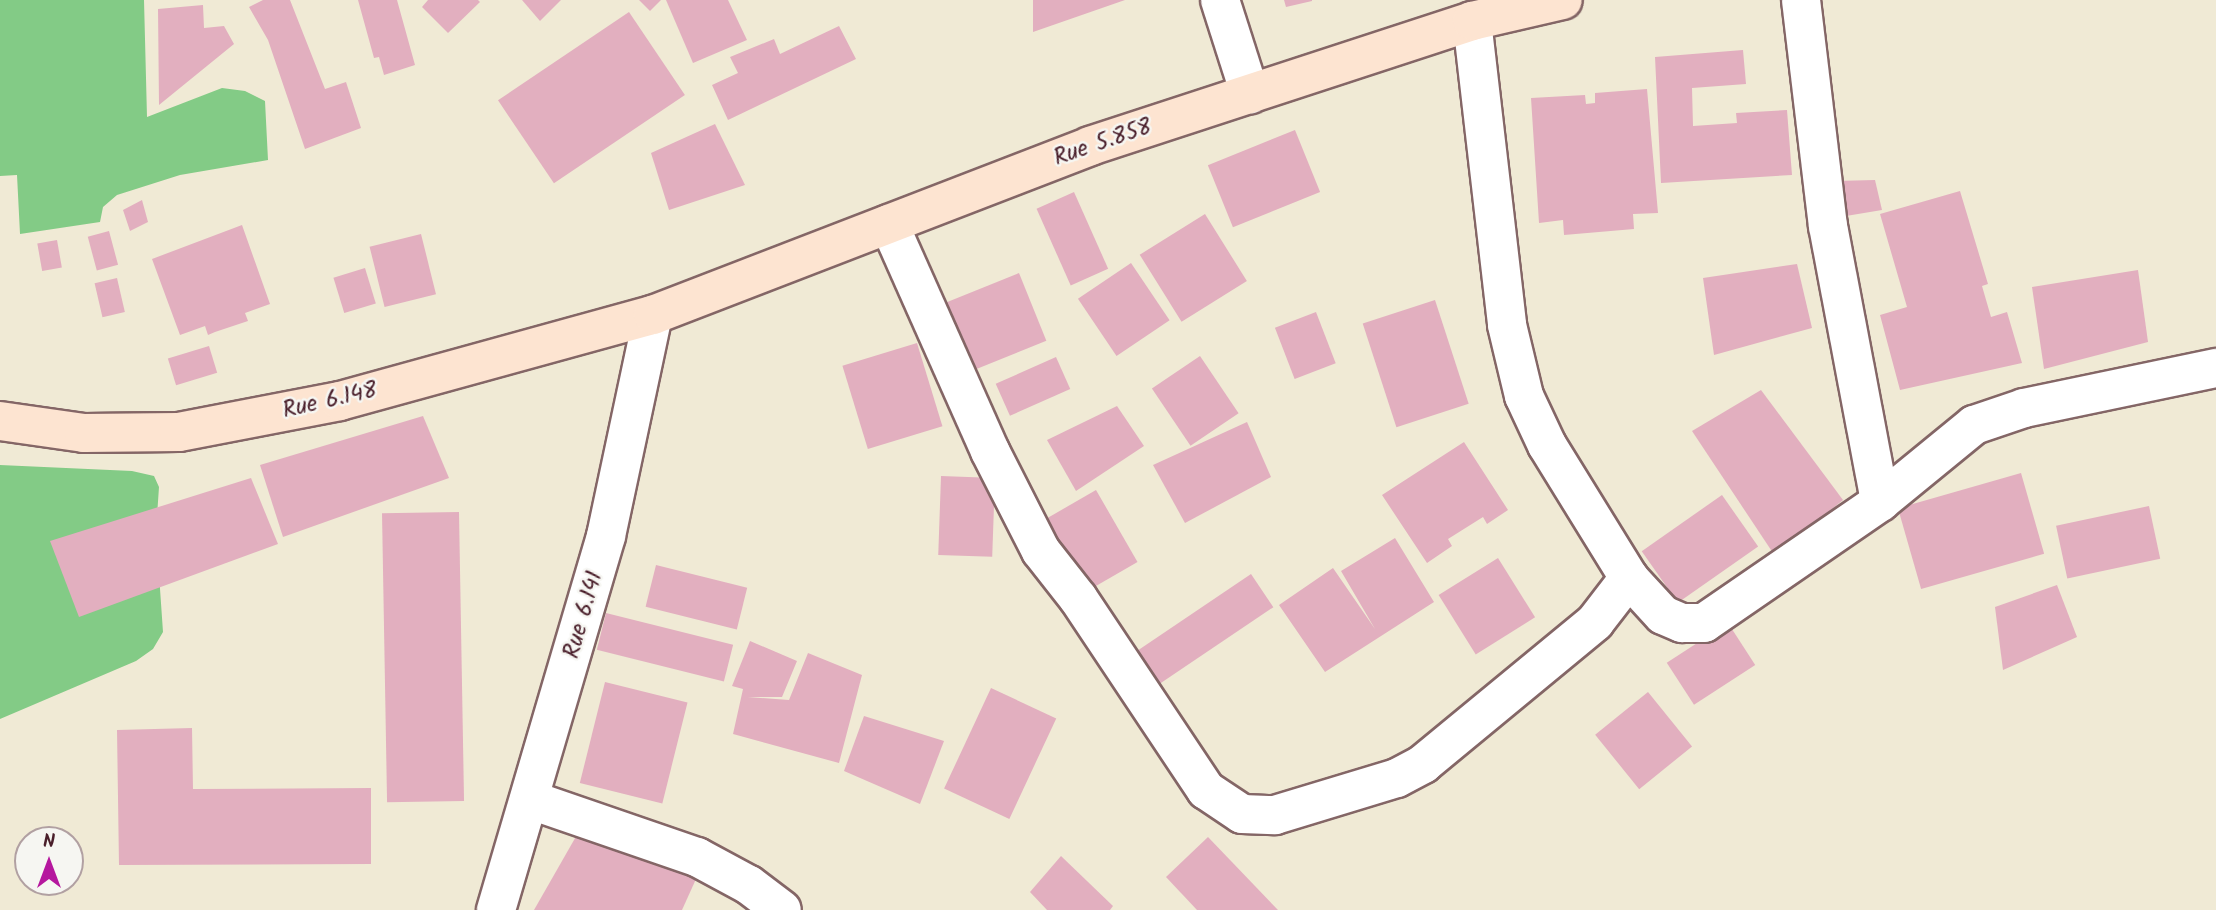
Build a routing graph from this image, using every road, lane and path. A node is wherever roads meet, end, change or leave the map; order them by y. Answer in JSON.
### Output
{"nodes":[{"id":1,"x":1220,"y":0,"type":"edge"},
{"id":2,"x":1563,"y":0,"type":"edge"},
{"id":3,"x":1801,"y":0,"type":"edge"},
{"id":4,"x":1472,"y":21,"type":"junction"},
{"id":5,"x":1250,"y":93,"type":"junction"},
{"id":6,"x":889,"y":224,"type":"junction"},
{"id":7,"x":653,"y":316,"type":"junction"},
{"id":8,"x":2216,"y":368,"type":"edge"},
{"id":9,"x":0,"y":421,"type":"edge"},
{"id":10,"x":1881,"y":502,"type":"junction"},
{"id":11,"x":1629,"y":578,"type":"junction"},
{"id":12,"x":531,"y":800,"type":"junction"},
{"id":13,"x":496,"y":910,"type":"edge"},
{"id":14,"x":782,"y":910,"type":"edge"}],
"edges":[{"from":1,"to":5,"type":"street"},
{"from":2,"to":4,"type":"street","name":"Rue 5.858"},
{"from":3,"to":10,"type":"street"},
{"from":4,"to":5,"type":"street","name":"Rue 5.858"},
{"from":4,"to":11,"type":"street"},
{"from":5,"to":6,"type":"street","name":"Rue 5.858"},
{"from":6,"to":7,"type":"street","name":"Rue 5.858"},
{"from":6,"to":11,"type":"street"},
{"from":7,"to":9,"type":"street","name":"Rue 6.148"},
{"from":7,"to":12,"type":"street","name":"Rue 6.141"},
{"from":8,"to":10,"type":"street"},
{"from":10,"to":11,"type":"street"},
{"from":12,"to":13,"type":"street","name":"Rue 6.141"},
{"from":12,"to":14,"type":"street"}]}
